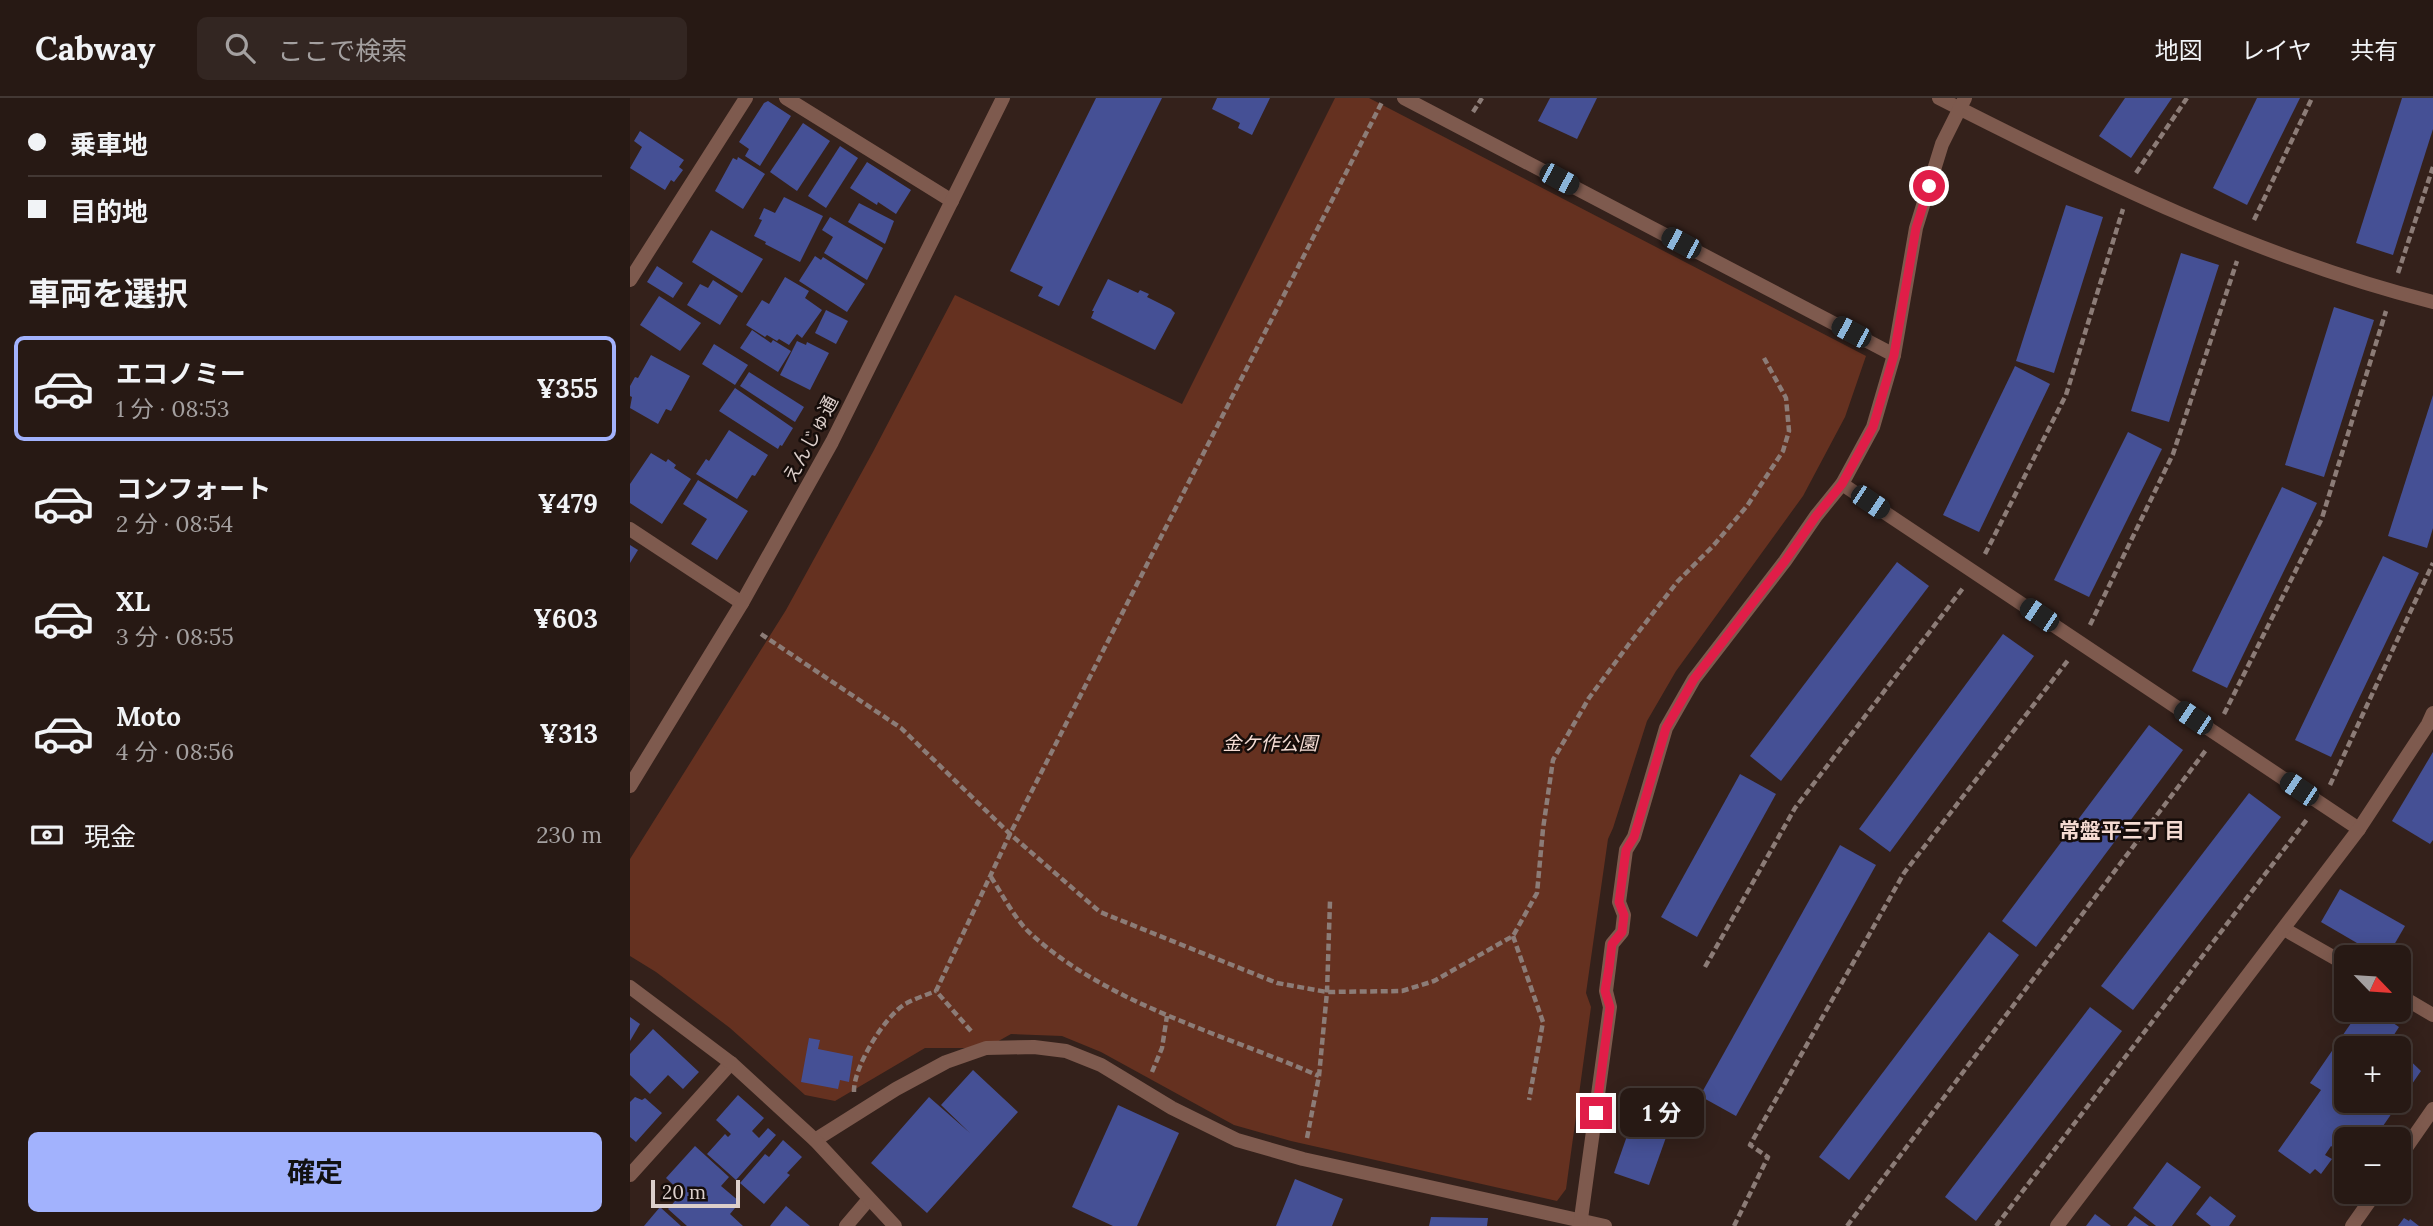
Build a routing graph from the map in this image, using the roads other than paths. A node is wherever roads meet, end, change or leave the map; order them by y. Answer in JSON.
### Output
{"nodes":[{"id":1,"x":747,"y":98,"type":"edge"},
{"id":2,"x":786,"y":98,"type":"edge"},
{"id":3,"x":1003,"y":98,"type":"edge"},
{"id":4,"x":1404,"y":98,"type":"edge"},
{"id":5,"x":1938,"y":98,"type":"edge"},
{"id":6,"x":1962,"y":103,"type":"edge"},
{"id":7,"x":952,"y":201,"type":"junction"},
{"id":8,"x":630,"y":280,"type":"edge"},
{"id":9,"x":2433,"y":302,"type":"edge"},
{"id":10,"x":1894,"y":355,"type":"junction"},
{"id":11,"x":1842,"y":484,"type":"junction"},
{"id":12,"x":630,"y":529,"type":"edge"},
{"id":13,"x":742,"y":603,"type":"junction"},
{"id":14,"x":2431,"y":721,"type":"edge"},
{"id":15,"x":630,"y":786,"type":"edge"},
{"id":16,"x":2359,"y":829,"type":"junction"},
{"id":17,"x":2284,"y":929,"type":"junction"},
{"id":18,"x":2334,"y":958,"type":"edge"},
{"id":19,"x":630,"y":987,"type":"edge"},
{"id":20,"x":2412,"y":1003,"type":"edge"},
{"id":21,"x":2433,"y":1015,"type":"edge"},
{"id":22,"x":731,"y":1063,"type":"junction"},
{"id":23,"x":2433,"y":1109,"type":"edge"},
{"id":24,"x":815,"y":1140,"type":"junction"},
{"id":25,"x":2411,"y":1141,"type":"edge"},
{"id":26,"x":630,"y":1175,"type":"edge"},
{"id":27,"x":869,"y":1199,"type":"junction"},
{"id":28,"x":2368,"y":1204,"type":"edge"},
{"id":29,"x":1581,"y":1223,"type":"edge"},
{"id":30,"x":846,"y":1226,"type":"edge"},
{"id":31,"x":895,"y":1226,"type":"edge"},
{"id":32,"x":1605,"y":1226,"type":"edge"},
{"id":33,"x":2057,"y":1226,"type":"edge"},
{"id":34,"x":2352,"y":1226,"type":"edge"}],
"edges":[{"from":1,"to":8,"type":"street"},
{"from":2,"to":7,"type":"street"},
{"from":3,"to":7,"type":"street","name":"えんじゅ通"},
{"from":4,"to":10,"type":"street"},
{"from":5,"to":6,"type":"street"},
{"from":6,"to":9,"type":"street"},
{"from":6,"to":10,"type":"street"},
{"from":7,"to":13,"type":"street","name":"えんじゅ通"},
{"from":10,"to":11,"type":"street"},
{"from":11,"to":16,"type":"street"},
{"from":11,"to":29,"type":"street"},
{"from":12,"to":13,"type":"street"},
{"from":13,"to":15,"type":"street","name":"えんじゅ通"},
{"from":14,"to":16,"type":"street"},
{"from":16,"to":17,"type":"street"},
{"from":17,"to":18,"type":"street"},
{"from":17,"to":33,"type":"street"},
{"from":19,"to":22,"type":"street"},
{"from":20,"to":21,"type":"street"},
{"from":22,"to":24,"type":"street"},
{"from":22,"to":26,"type":"street"},
{"from":23,"to":25,"type":"street"},
{"from":24,"to":27,"type":"street"},
{"from":24,"to":29,"type":"street"},
{"from":27,"to":30,"type":"street"},
{"from":27,"to":31,"type":"street"},
{"from":28,"to":34,"type":"street"},
{"from":29,"to":32,"type":"street"}]}
